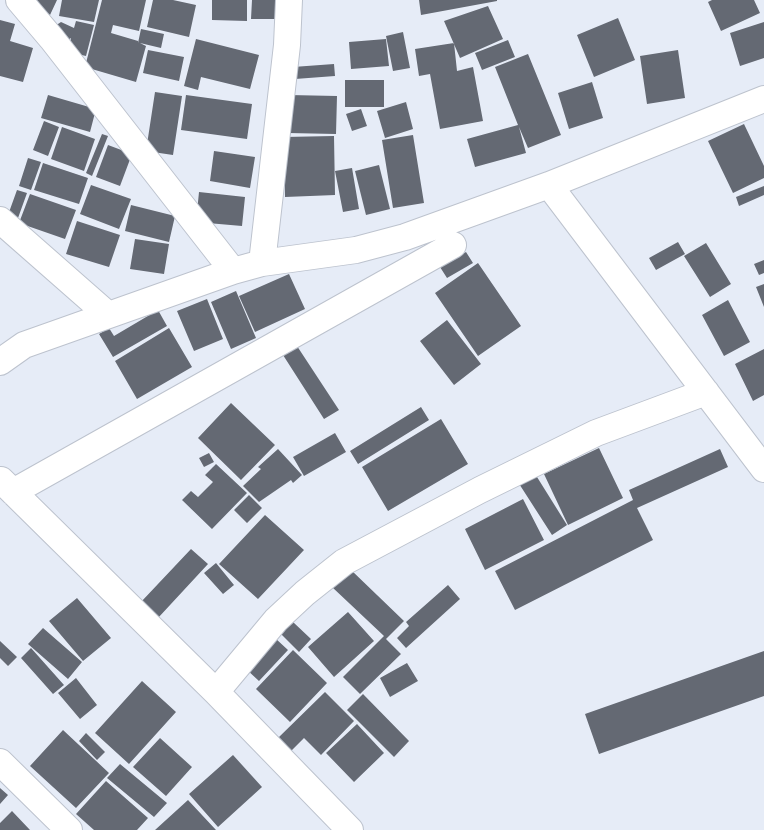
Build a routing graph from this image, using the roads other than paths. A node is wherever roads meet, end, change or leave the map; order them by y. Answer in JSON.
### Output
{"nodes":[{"id":1,"x":19,"y":0,"type":"edge"},
{"id":2,"x":289,"y":0,"type":"edge"},
{"id":3,"x":764,"y":99,"type":"edge"},
{"id":4,"x":549,"y":185,"type":"junction"},
{"id":5,"x":0,"y":220,"type":"edge"},
{"id":6,"x":454,"y":245,"type":"dead end"},
{"id":7,"x":262,"y":263,"type":"junction"},
{"id":8,"x":233,"y":270,"type":"junction"},
{"id":9,"x":108,"y":314,"type":"junction"},
{"id":10,"x":0,"y":362,"type":"edge"},
{"id":11,"x":706,"y":392,"type":"junction"},
{"id":12,"x":764,"y":469,"type":"edge"},
{"id":13,"x":7,"y":486,"type":"edge"},
{"id":14,"x":216,"y":692,"type":"junction"},
{"id":15,"x":0,"y":762,"type":"edge"},
{"id":16,"x":69,"y":830,"type":"edge"},
{"id":17,"x":350,"y":830,"type":"edge"}],
"edges":[{"from":1,"to":8,"type":"street"},
{"from":2,"to":7,"type":"street"},
{"from":3,"to":4,"type":"street"},
{"from":4,"to":7,"type":"street"},
{"from":4,"to":11,"type":"street"},
{"from":5,"to":9,"type":"street"},
{"from":6,"to":13,"type":"street"},
{"from":7,"to":8,"type":"street"},
{"from":8,"to":9,"type":"street"},
{"from":9,"to":10,"type":"street"},
{"from":11,"to":12,"type":"street"},
{"from":11,"to":14,"type":"street"},
{"from":13,"to":14,"type":"street"},
{"from":14,"to":17,"type":"street"},
{"from":15,"to":16,"type":"street"}]}
